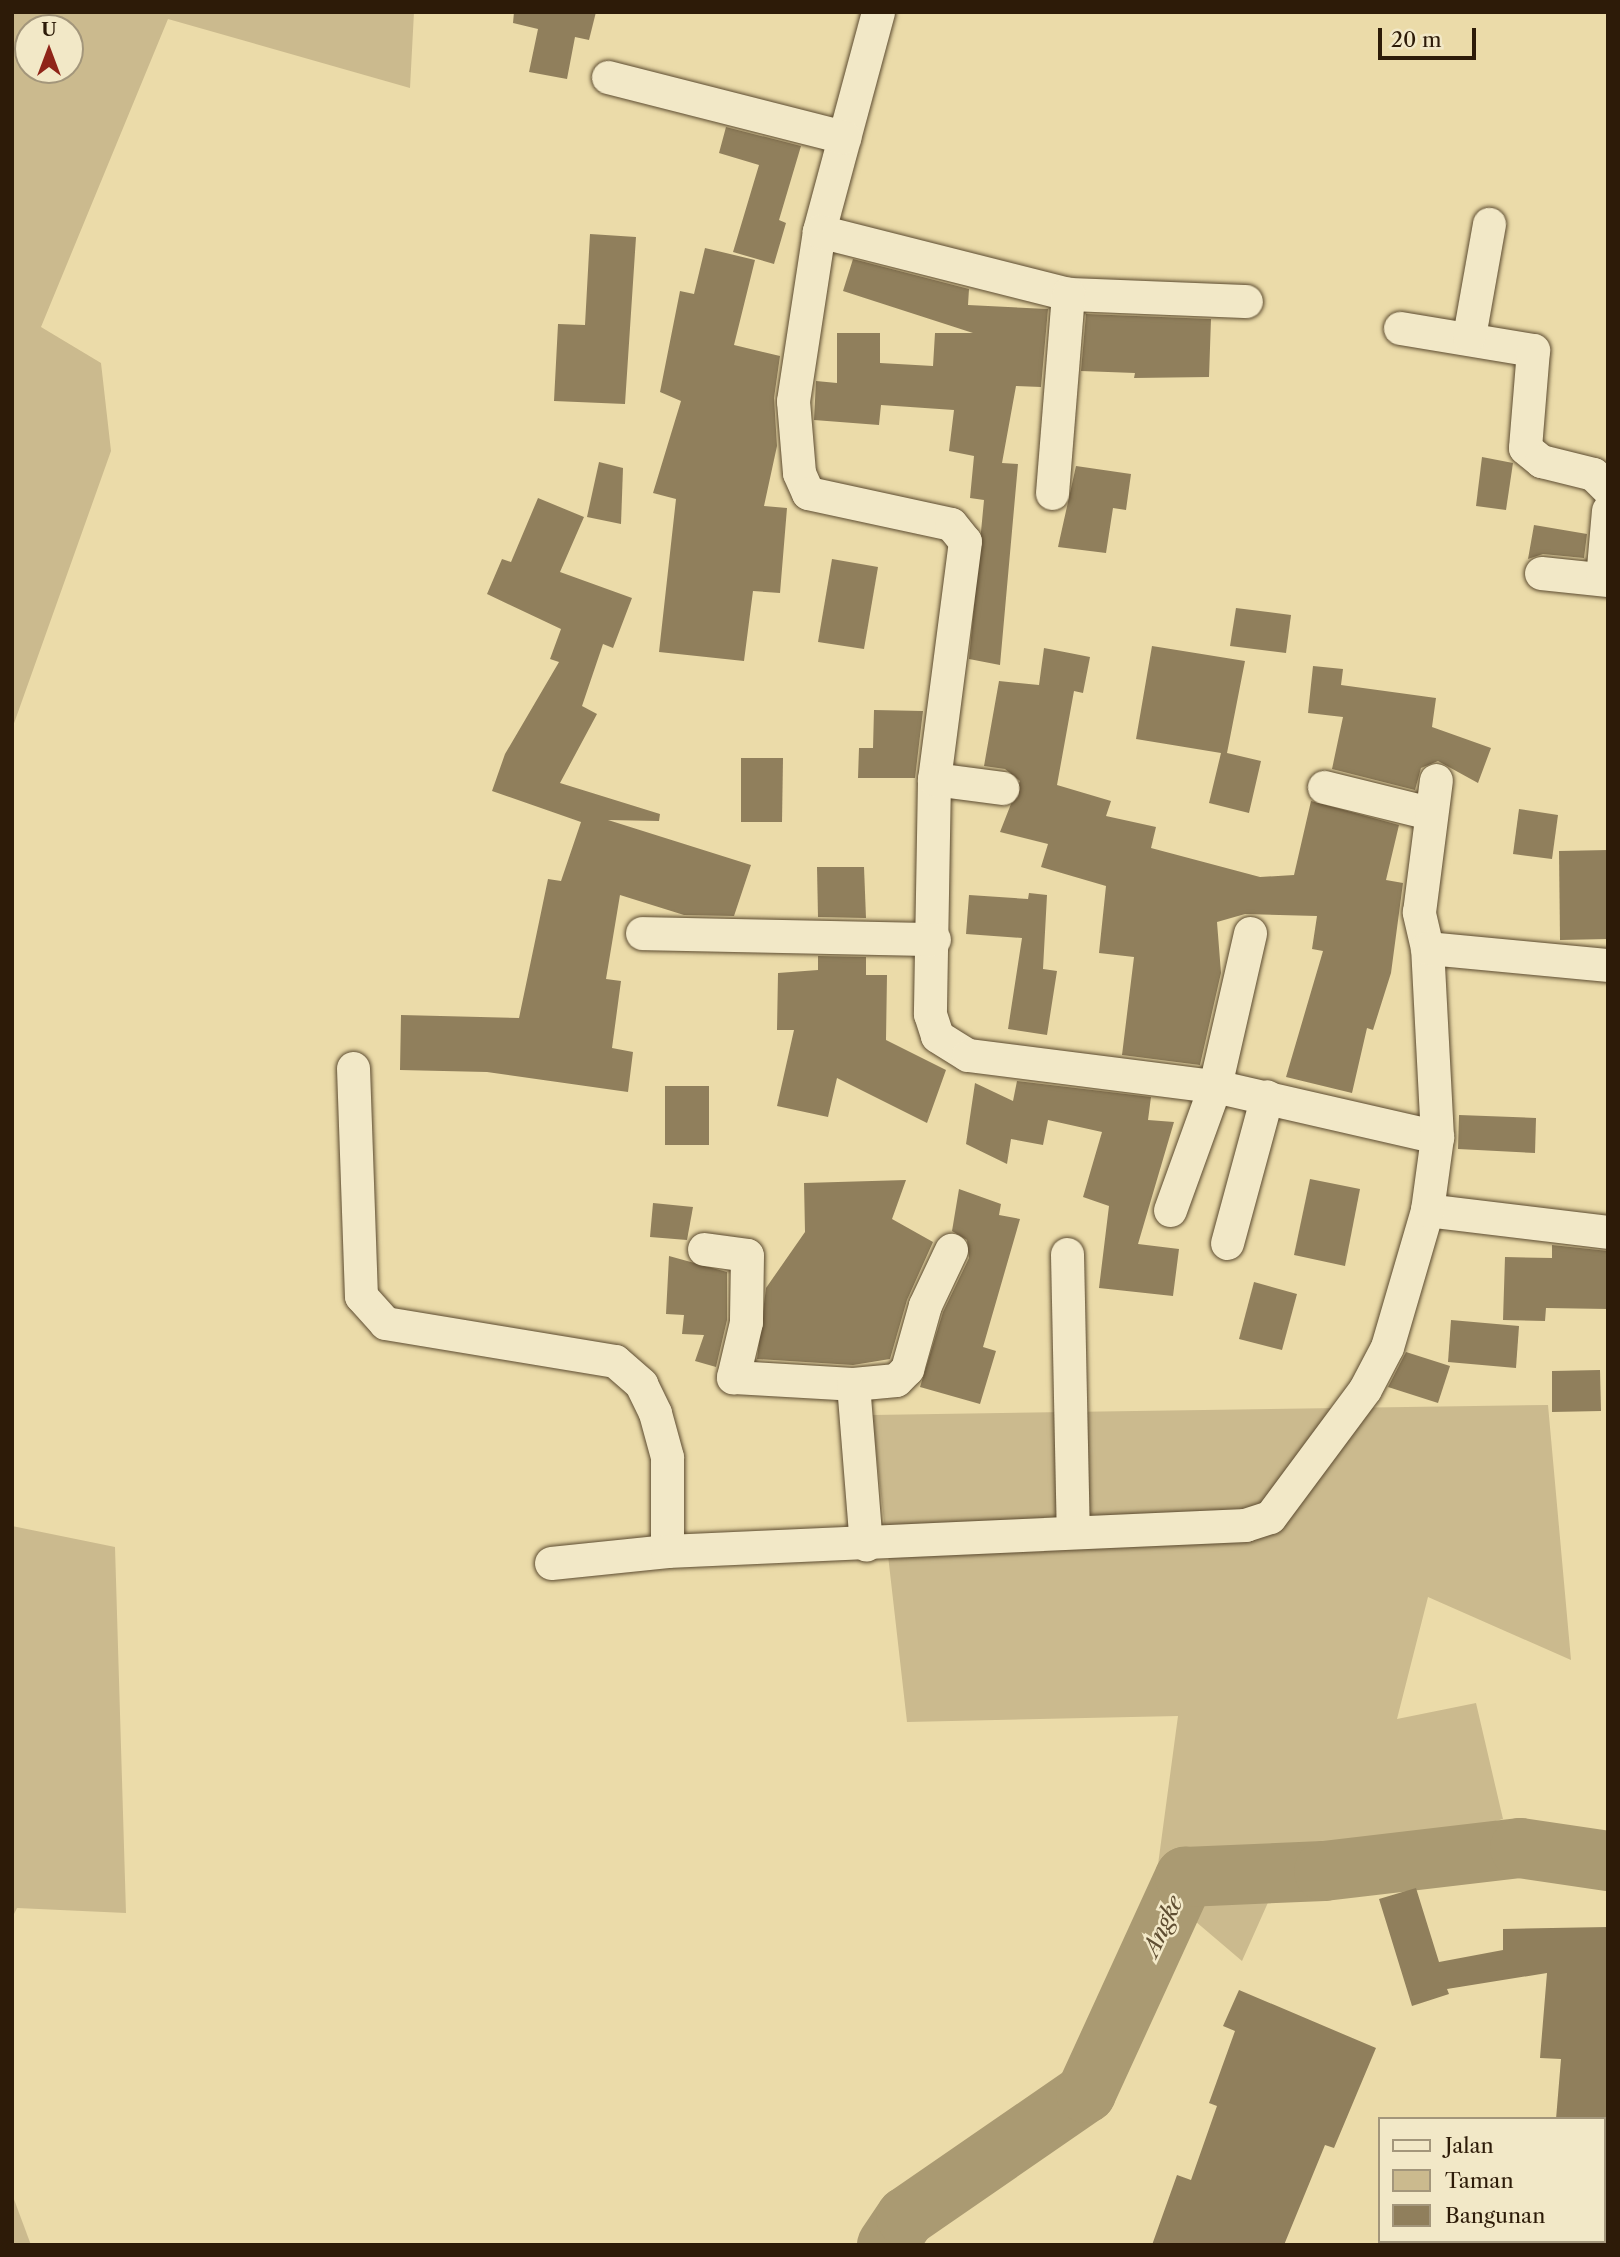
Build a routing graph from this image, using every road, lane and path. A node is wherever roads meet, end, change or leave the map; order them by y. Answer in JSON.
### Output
{"nodes":[{"id":1,"x":878,"y":12,"type":"edge"},
{"id":2,"x":608,"y":77,"type":"dead end"},
{"id":3,"x":844,"y":137,"type":"junction"},
{"id":4,"x":1489,"y":224,"type":"dead end"},
{"id":5,"x":819,"y":231,"type":"junction"},
{"id":6,"x":1068,"y":294,"type":"junction"},
{"id":7,"x":1246,"y":301,"type":"dead end"},
{"id":8,"x":1401,"y":328,"type":"dead end"},
{"id":9,"x":1469,"y":336,"type":"junction"},
{"id":10,"x":1608,"y":489,"type":"edge"},
{"id":11,"x":1052,"y":493,"type":"dead end"},
{"id":12,"x":1608,"y":510,"type":"edge"},
{"id":13,"x":1541,"y":573,"type":"dead end"},
{"id":14,"x":1605,"y":579,"type":"edge"},
{"id":15,"x":934,"y":779,"type":"junction"},
{"id":16,"x":1436,"y":780,"type":"dead end"},
{"id":17,"x":1324,"y":787,"type":"dead end"},
{"id":18,"x":1002,"y":788,"type":"dead end"},
{"id":19,"x":1430,"y":813,"type":"junction"},
{"id":20,"x":642,"y":933,"type":"dead end"},
{"id":21,"x":1250,"y":933,"type":"dead end"},
{"id":22,"x":934,"y":939,"type":"junction"},
{"id":23,"x":1427,"y":948,"type":"junction"},
{"id":24,"x":1608,"y":965,"type":"edge"},
{"id":25,"x":353,"y":1068,"type":"dead end"},
{"id":26,"x":1215,"y":1086,"type":"junction"},
{"id":27,"x":1267,"y":1096,"type":"junction"},
{"id":28,"x":1437,"y":1137,"type":"junction"},
{"id":29,"x":1170,"y":1210,"type":"dead end"},
{"id":30,"x":1427,"y":1210,"type":"junction"},
{"id":31,"x":1608,"y":1232,"type":"edge"},
{"id":32,"x":1227,"y":1243,"type":"dead end"},
{"id":33,"x":704,"y":1249,"type":"dead end"},
{"id":34,"x":951,"y":1250,"type":"dead end"},
{"id":35,"x":1067,"y":1254,"type":"dead end"},
{"id":36,"x":853,"y":1384,"type":"junction"},
{"id":37,"x":1073,"y":1530,"type":"junction"},
{"id":38,"x":866,"y":1544,"type":"junction"},
{"id":39,"x":667,"y":1551,"type":"junction"},
{"id":40,"x":551,"y":1563,"type":"dead end"}],
"edges":[{"from":1,"to":3,"type":"street"},
{"from":2,"to":3,"type":"street"},
{"from":3,"to":5,"type":"street"},
{"from":4,"to":9,"type":"street"},
{"from":5,"to":6,"type":"street"},
{"from":5,"to":15,"type":"street"},
{"from":6,"to":7,"type":"street"},
{"from":6,"to":11,"type":"street"},
{"from":8,"to":9,"type":"street"},
{"from":9,"to":10,"type":"street"},
{"from":12,"to":14,"type":"street"},
{"from":13,"to":14,"type":"street"},
{"from":15,"to":18,"type":"street"},
{"from":15,"to":22,"type":"street"},
{"from":16,"to":19,"type":"street"},
{"from":17,"to":19,"type":"street"},
{"from":19,"to":23,"type":"street"},
{"from":20,"to":22,"type":"street"},
{"from":21,"to":26,"type":"street"},
{"from":22,"to":26,"type":"street"},
{"from":23,"to":24,"type":"street"},
{"from":23,"to":28,"type":"street"},
{"from":25,"to":39,"type":"street"},
{"from":26,"to":27,"type":"street"},
{"from":26,"to":29,"type":"street"},
{"from":27,"to":28,"type":"street"},
{"from":27,"to":32,"type":"street"},
{"from":28,"to":30,"type":"street"},
{"from":30,"to":31,"type":"street"},
{"from":30,"to":37,"type":"street"},
{"from":33,"to":36,"type":"street"},
{"from":34,"to":36,"type":"street"},
{"from":35,"to":37,"type":"street"},
{"from":36,"to":38,"type":"street"},
{"from":37,"to":38,"type":"street"},
{"from":38,"to":39,"type":"street"},
{"from":39,"to":40,"type":"street"}]}
